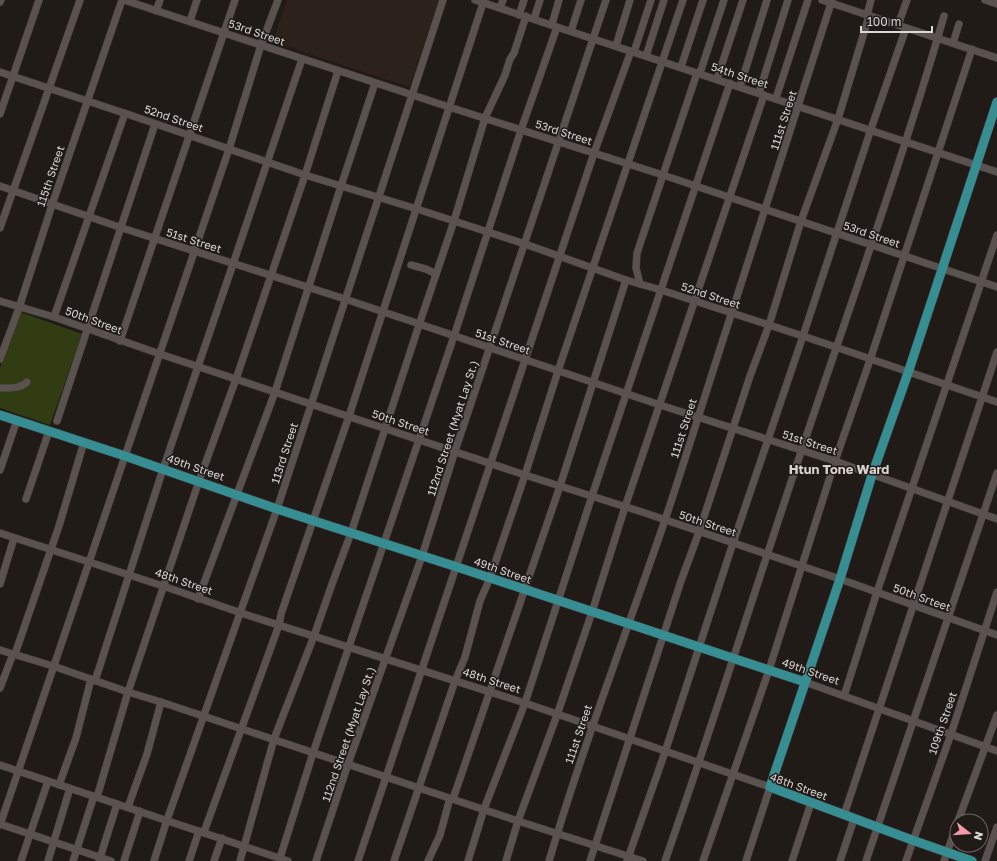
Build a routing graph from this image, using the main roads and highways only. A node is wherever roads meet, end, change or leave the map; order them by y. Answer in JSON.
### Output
{"nodes":[{"id":1,"x":997,"y":102,"type":"edge"},
{"id":2,"x":0,"y":415,"type":"edge"},
{"id":3,"x":805,"y":682,"type":"junction"},
{"id":4,"x":945,"y":857,"type":"edge"},
{"id":5,"x":972,"y":861,"type":"edge"}],
"edges":[{"from":1,"to":3,"type":"main road"},
{"from":2,"to":3,"type":"main road","name":"49th Street"},
{"from":3,"to":4,"type":"main road","name":"48th Street"},
{"from":4,"to":5,"type":"main road","name":"48th Street"}]}
